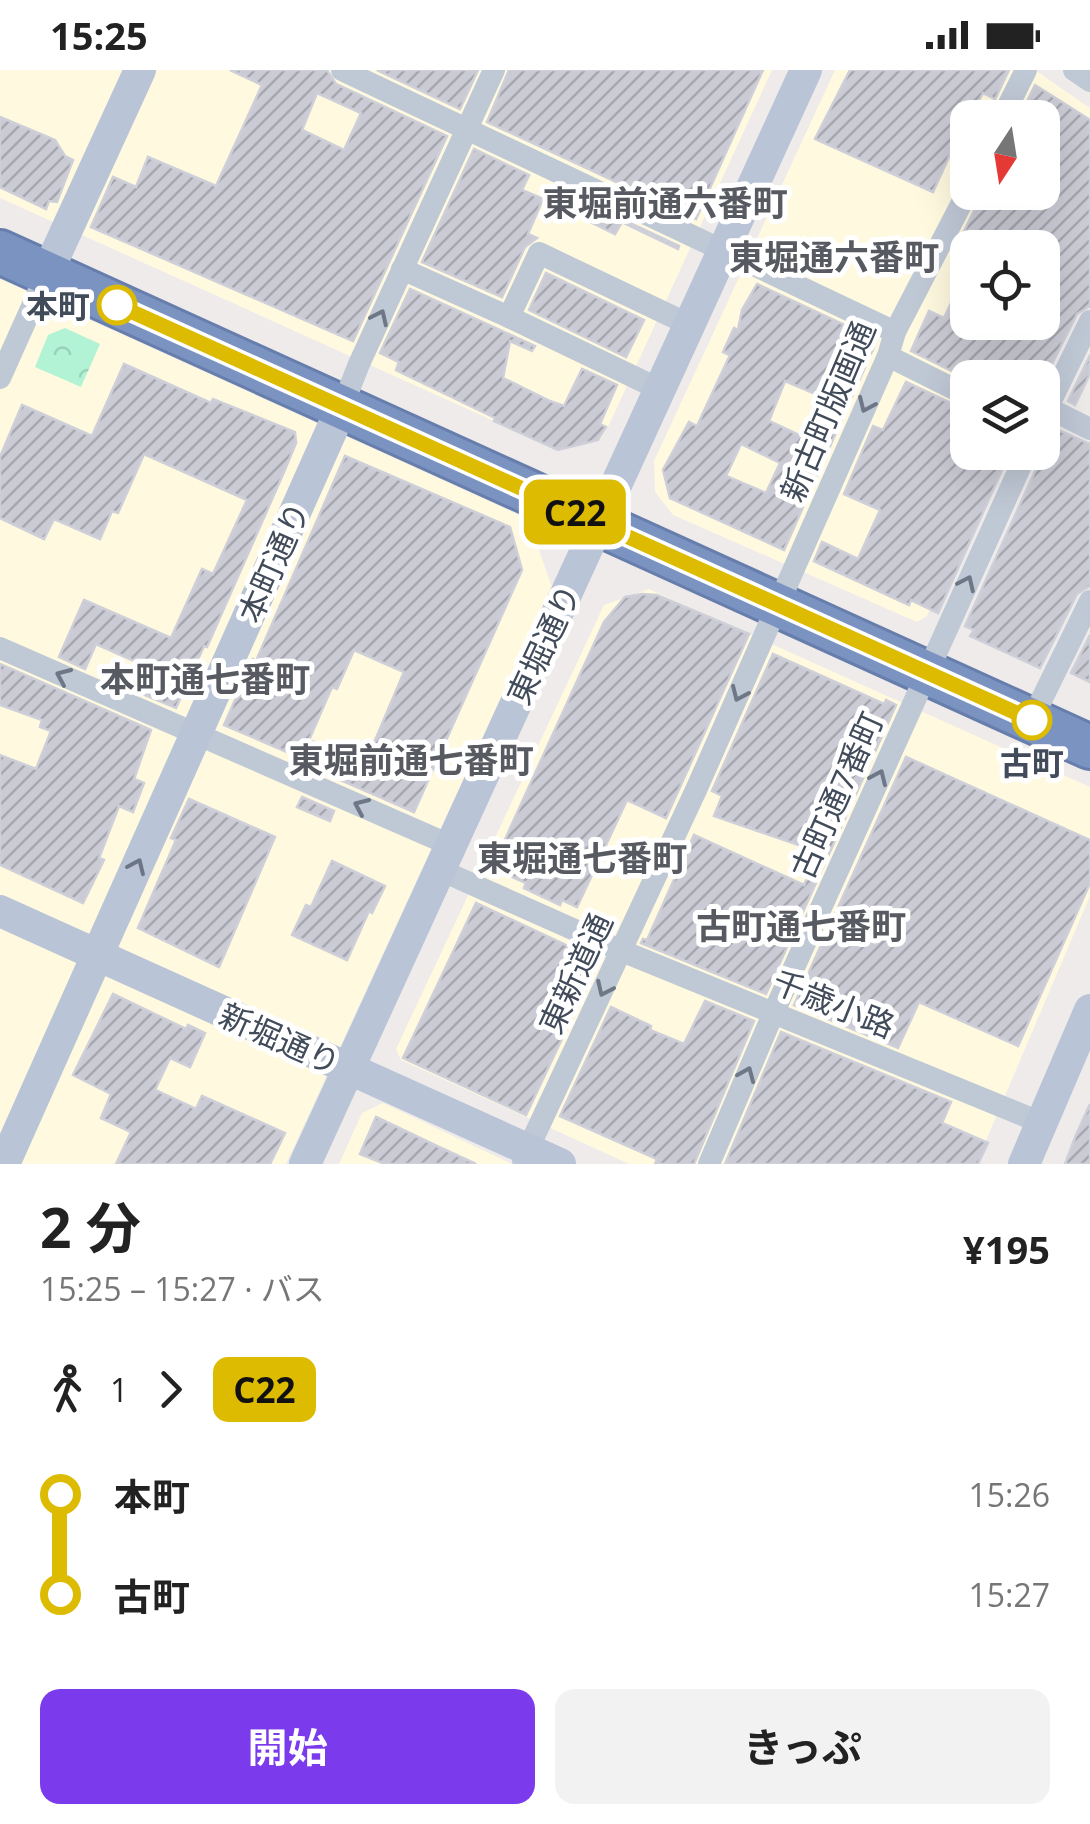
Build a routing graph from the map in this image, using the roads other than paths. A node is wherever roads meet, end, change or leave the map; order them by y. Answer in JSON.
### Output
{"nodes":[{"id":1,"x":140,"y":70,"type":"edge"},
{"id":2,"x":342,"y":70,"type":"edge"},
{"id":3,"x":494,"y":70,"type":"edge"},
{"id":4,"x":806,"y":70,"type":"edge"},
{"id":5,"x":1026,"y":70,"type":"edge"},
{"id":6,"x":1074,"y":70,"type":"edge"},
{"id":7,"x":1090,"y":81,"type":"edge"},
{"id":8,"x":1011,"y":100,"type":"edge"},
{"id":9,"x":466,"y":130,"type":"junction"},
{"id":10,"x":958,"y":210,"type":"edge"},
{"id":11,"x":0,"y":252,"type":"edge"},
{"id":12,"x":724,"y":252,"type":"junction"},
{"id":13,"x":402,"y":269,"type":"junction"},
{"id":14,"x":47,"y":273,"type":"junction"},
{"id":15,"x":509,"y":318,"type":"junction"},
{"id":16,"x":1090,"y":321,"type":"edge"},
{"id":17,"x":690,"y":325,"type":"junction"},
{"id":18,"x":895,"y":332,"type":"junction"},
{"id":19,"x":888,"y":356,"type":"junction"},
{"id":20,"x":0,"y":378,"type":"edge"},
{"id":21,"x":1060,"y":383,"type":"edge"},
{"id":22,"x":950,"y":387,"type":"edge"},
{"id":23,"x":661,"y":390,"type":"junction"},
{"id":24,"x":342,"y":407,"type":"junction"},
{"id":25,"x":1060,"y":419,"type":"edge"},
{"id":26,"x":1090,"y":429,"type":"edge"},
{"id":27,"x":1019,"y":470,"type":"edge"},
{"id":28,"x":598,"y":523,"type":"junction"},
{"id":29,"x":1090,"y":600,"type":"edge"},
{"id":30,"x":778,"y":605,"type":"junction"},
{"id":31,"x":0,"y":648,"type":"edge"},
{"id":32,"x":927,"y":672,"type":"junction"},
{"id":33,"x":1032,"y":720,"type":"junction"},
{"id":34,"x":196,"y":734,"type":"junction"},
{"id":35,"x":1090,"y":747,"type":"edge"},
{"id":36,"x":444,"y":857,"type":"junction"},
{"id":37,"x":0,"y":911,"type":"edge"},
{"id":38,"x":622,"y":951,"type":"junction"},
{"id":39,"x":97,"y":955,"type":"junction"},
{"id":40,"x":1090,"y":1010,"type":"edge"},
{"id":41,"x":773,"y":1014,"type":"junction"},
{"id":42,"x":348,"y":1068,"type":"junction"},
{"id":43,"x":1042,"y":1123,"type":"junction"},
{"id":44,"x":524,"y":1157,"type":"edge"},
{"id":45,"x":4,"y":1164,"type":"edge"},
{"id":46,"x":306,"y":1164,"type":"edge"},
{"id":47,"x":560,"y":1164,"type":"edge"},
{"id":48,"x":709,"y":1164,"type":"edge"},
{"id":49,"x":1024,"y":1164,"type":"edge"}],
"edges":[{"from":1,"to":14,"type":"street"},
{"from":2,"to":9,"type":"street"},
{"from":3,"to":9,"type":"street","name":"本町通り"},
{"from":4,"to":12,"type":"street","name":"東堀通り"},
{"from":5,"to":8,"type":"street"},
{"from":6,"to":7,"type":"street"},
{"from":9,"to":12,"type":"street"},
{"from":9,"to":13,"type":"street","name":"本町通り"},
{"from":10,"to":18,"type":"street","name":"新古町版画通"},
{"from":11,"to":14,"type":"highway"},
{"from":12,"to":17,"type":"street","name":"東堀通り"},
{"from":12,"to":18,"type":"street"},
{"from":13,"to":15,"type":"street"},
{"from":24,"to":13,"type":"street","name":"本町通り","one_way":true},
{"from":14,"to":20,"type":"street"},
{"from":14,"to":24,"type":"highway"},
{"from":15,"to":17,"type":"street"},
{"from":15,"to":23,"type":"street"},
{"from":16,"to":21,"type":"street"},
{"from":17,"to":23,"type":"street","name":"東堀通り"},
{"from":18,"to":19,"type":"street","name":"新古町版画通"},
{"from":19,"to":22,"type":"street"},
{"from":19,"to":30,"type":"street","name":"新古町版画通","one_way":true},
{"from":23,"to":28,"type":"street","name":"東堀通り"},
{"from":24,"to":28,"type":"highway"},
{"from":24,"to":34,"type":"street","name":"本町通り"},
{"from":25,"to":26,"type":"street"},
{"from":32,"to":27,"type":"street","name":"古町通7番町","one_way":true},
{"from":28,"to":30,"type":"highway"},
{"from":28,"to":36,"type":"street","name":"東堀通り"},
{"from":29,"to":33,"type":"street"},
{"from":30,"to":32,"type":"highway"},
{"from":30,"to":38,"type":"street","name":"東新道通","one_way":true},
{"from":34,"to":31,"type":"street","name":"千歳小路","one_way":true},
{"from":32,"to":33,"type":"highway"},
{"from":41,"to":32,"type":"street","name":"古町通7番町","one_way":true},
{"from":33,"to":35,"type":"highway"},
{"from":36,"to":34,"type":"street","name":"千歳小路","one_way":true},
{"from":39,"to":34,"type":"street","name":"本町通り","one_way":true},
{"from":36,"to":38,"type":"street","name":"千歳小路"},
{"from":36,"to":42,"type":"street","name":"東堀通り"},
{"from":37,"to":39,"type":"street","name":"新堀通り"},
{"from":38,"to":41,"type":"street","name":"千歳小路"},
{"from":38,"to":44,"type":"street","name":"東新道通","one_way":true},
{"from":39,"to":42,"type":"street","name":"新堀通り"},
{"from":39,"to":45,"type":"street","name":"本町通り"},
{"from":40,"to":43,"type":"street"},
{"from":41,"to":43,"type":"street","name":"千歳小路"},
{"from":48,"to":41,"type":"street","name":"古町通7番町","one_way":true},
{"from":42,"to":44,"type":"street","name":"新堀通り"},
{"from":42,"to":46,"type":"street","name":"東堀通り"},
{"from":43,"to":49,"type":"street"},
{"from":44,"to":47,"type":"street","name":"新堀通り"}]}
